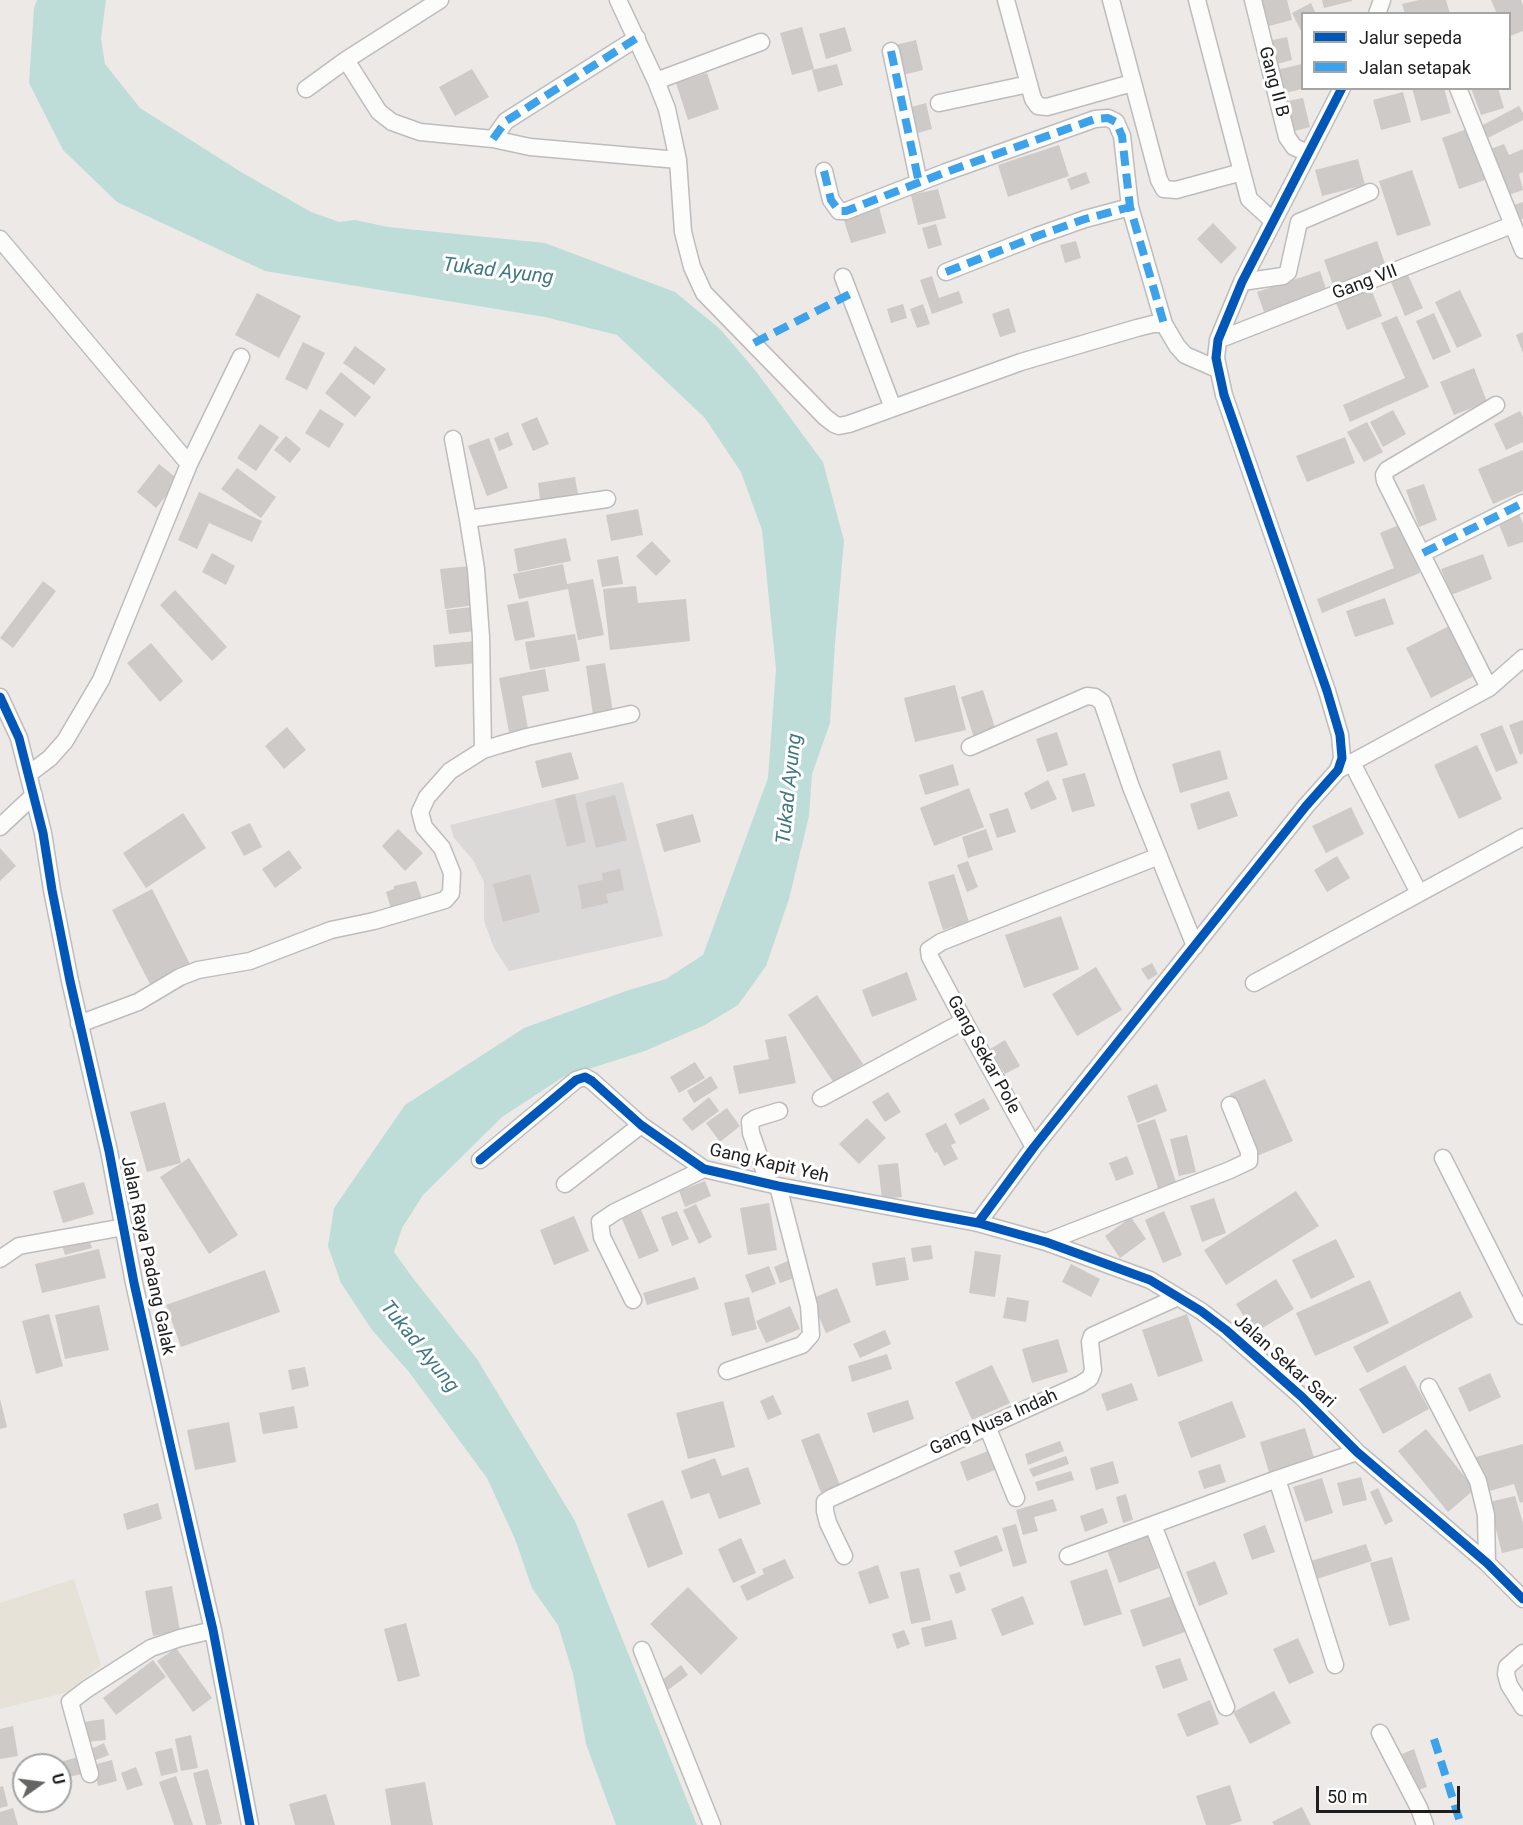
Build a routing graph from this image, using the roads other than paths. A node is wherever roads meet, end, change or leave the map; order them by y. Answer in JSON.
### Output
{"nodes":[{"id":1,"x":440,"y":0,"type":"edge"},
{"id":2,"x":618,"y":0,"type":"edge"},
{"id":3,"x":1006,"y":0,"type":"edge"},
{"id":4,"x":1111,"y":0,"type":"edge"},
{"id":5,"x":1197,"y":0,"type":"edge"},
{"id":6,"x":1252,"y":0,"type":"edge"},
{"id":7,"x":637,"y":38,"type":"junction"},
{"id":8,"x":761,"y":42,"type":"dead end"},
{"id":9,"x":891,"y":51,"type":"dead end"},
{"id":10,"x":346,"y":60,"type":"junction"},
{"id":11,"x":656,"y":81,"type":"junction"},
{"id":12,"x":1132,"y":83,"type":"junction"},
{"id":13,"x":1029,"y":84,"type":"junction"},
{"id":14,"x":306,"y":89,"type":"dead end"},
{"id":15,"x":1341,"y":90,"type":"edge"},
{"id":16,"x":1459,"y":90,"type":"edge"},
{"id":17,"x":939,"y":104,"type":"dead end"},
{"id":18,"x":492,"y":139,"type":"junction"},
{"id":19,"x":1308,"y":153,"type":"junction"},
{"id":20,"x":678,"y":160,"type":"junction"},
{"id":21,"x":824,"y":171,"type":"dead end"},
{"id":22,"x":1242,"y":172,"type":"junction"},
{"id":23,"x":919,"y":183,"type":"junction"},
{"id":24,"x":1370,"y":192,"type":"dead end"},
{"id":25,"x":1130,"y":207,"type":"junction"},
{"id":26,"x":1274,"y":221,"type":"junction"},
{"id":27,"x":1512,"y":225,"type":"junction"},
{"id":28,"x":0,"y":239,"type":"edge"},
{"id":29,"x":1523,"y":250,"type":"edge"},
{"id":30,"x":946,"y":272,"type":"dead end"},
{"id":31,"x":843,"y":277,"type":"dead end"},
{"id":32,"x":1242,"y":282,"type":"junction"},
{"id":33,"x":1164,"y":324,"type":"junction"},
{"id":34,"x":1218,"y":340,"type":"junction"},
{"id":35,"x":241,"y":357,"type":"dead end"},
{"id":36,"x":1217,"y":369,"type":"junction"},
{"id":37,"x":1496,"y":405,"type":"dead end"},
{"id":38,"x":892,"y":408,"type":"junction"},
{"id":39,"x":453,"y":439,"type":"dead end"},
{"id":40,"x":189,"y":464,"type":"junction"},
{"id":41,"x":607,"y":499,"type":"dead end"},
{"id":42,"x":1523,"y":503,"type":"edge"},
{"id":43,"x":468,"y":519,"type":"junction"},
{"id":44,"x":1422,"y":553,"type":"junction"},
{"id":45,"x":1523,"y":658,"type":"edge"},
{"id":46,"x":1489,"y":688,"type":"junction"},
{"id":47,"x":0,"y":697,"type":"edge"},
{"id":48,"x":632,"y":714,"type":"dead end"},
{"id":49,"x":970,"y":747,"type":"dead end"},
{"id":50,"x":483,"y":750,"type":"junction"},
{"id":51,"x":1345,"y":767,"type":"junction"},
{"id":52,"x":29,"y":774,"type":"junction"},
{"id":53,"x":34,"y":795,"type":"junction"},
{"id":54,"x":0,"y":827,"type":"edge"},
{"id":55,"x":1523,"y":837,"type":"edge"},
{"id":56,"x":1159,"y":856,"type":"junction"},
{"id":57,"x":1419,"y":893,"type":"junction"},
{"id":58,"x":1195,"y":946,"type":"junction"},
{"id":59,"x":1254,"y":983,"type":"dead end"},
{"id":60,"x":964,"y":1022,"type":"junction"},
{"id":61,"x":79,"y":1024,"type":"junction"},
{"id":62,"x":820,"y":1098,"type":"dead end"},
{"id":63,"x":1230,"y":1105,"type":"dead end"},
{"id":64,"x":779,"y":1111,"type":"dead end"},
{"id":65,"x":642,"y":1125,"type":"junction"},
{"id":66,"x":1034,"y":1147,"type":"junction"},
{"id":67,"x":1443,"y":1158,"type":"dead end"},
{"id":68,"x":480,"y":1160,"type":"dead end"},
{"id":69,"x":704,"y":1169,"type":"junction"},
{"id":70,"x":565,"y":1184,"type":"dead end"},
{"id":71,"x":774,"y":1185,"type":"junction"},
{"id":72,"x":978,"y":1223,"type":"junction"},
{"id":73,"x":124,"y":1227,"type":"junction"},
{"id":74,"x":1046,"y":1242,"type":"junction"},
{"id":75,"x":0,"y":1259,"type":"edge"},
{"id":76,"x":1178,"y":1297,"type":"junction"},
{"id":77,"x":633,"y":1300,"type":"dead end"},
{"id":78,"x":1523,"y":1316,"type":"edge"},
{"id":79,"x":728,"y":1371,"type":"dead end"},
{"id":80,"x":1429,"y":1387,"type":"dead end"},
{"id":81,"x":987,"y":1426,"type":"junction"},
{"id":82,"x":1357,"y":1452,"type":"junction"},
{"id":83,"x":1277,"y":1479,"type":"junction"},
{"id":84,"x":1016,"y":1498,"type":"dead end"},
{"id":85,"x":1153,"y":1525,"type":"junction"},
{"id":86,"x":844,"y":1556,"type":"dead end"},
{"id":87,"x":1068,"y":1556,"type":"dead end"},
{"id":88,"x":1487,"y":1563,"type":"junction"},
{"id":89,"x":1523,"y":1599,"type":"edge"},
{"id":90,"x":213,"y":1630,"type":"junction"},
{"id":91,"x":642,"y":1650,"type":"dead end"},
{"id":92,"x":1523,"y":1653,"type":"edge"},
{"id":93,"x":1335,"y":1665,"type":"dead end"},
{"id":94,"x":1226,"y":1707,"type":"dead end"},
{"id":95,"x":1523,"y":1707,"type":"edge"},
{"id":96,"x":1380,"y":1733,"type":"dead end"},
{"id":97,"x":90,"y":1774,"type":"dead end"},
{"id":98,"x":250,"y":1825,"type":"edge"},
{"id":99,"x":712,"y":1825,"type":"edge"},
{"id":100,"x":1425,"y":1825,"type":"edge"}],
"edges":[{"from":1,"to":10,"type":"street"},
{"from":2,"to":7,"type":"street"},
{"from":3,"to":13,"type":"street"},
{"from":4,"to":12,"type":"street"},
{"from":5,"to":22,"type":"street"},
{"from":6,"to":19,"type":"street","name":"Gang II B"},
{"from":7,"to":11,"type":"street"},
{"from":7,"to":18,"type":"street"},
{"from":8,"to":11,"type":"street"},
{"from":9,"to":23,"type":"street"},
{"from":10,"to":14,"type":"street"},
{"from":10,"to":18,"type":"street"},
{"from":11,"to":20,"type":"street"},
{"from":12,"to":13,"type":"street"},
{"from":12,"to":22,"type":"street"},
{"from":13,"to":17,"type":"street"},
{"from":15,"to":19,"type":"street"},
{"from":16,"to":27,"type":"street"},
{"from":18,"to":20,"type":"street"},
{"from":19,"to":26,"type":"street"},
{"from":20,"to":38,"type":"street"},
{"from":21,"to":23,"type":"street"},
{"from":22,"to":26,"type":"street"},
{"from":23,"to":25,"type":"street"},
{"from":24,"to":32,"type":"street"},
{"from":25,"to":30,"type":"street"},
{"from":25,"to":33,"type":"street"},
{"from":26,"to":32,"type":"street"},
{"from":27,"to":29,"type":"street"},
{"from":27,"to":34,"type":"street","name":"Gang VII"},
{"from":28,"to":40,"type":"street"},
{"from":31,"to":38,"type":"street"},
{"from":32,"to":34,"type":"street"},
{"from":33,"to":36,"type":"street"},
{"from":33,"to":38,"type":"street"},
{"from":34,"to":36,"type":"street"},
{"from":35,"to":40,"type":"street"},
{"from":36,"to":51,"type":"street"},
{"from":37,"to":44,"type":"street"},
{"from":39,"to":43,"type":"street"},
{"from":40,"to":52,"type":"street"},
{"from":41,"to":43,"type":"street"},
{"from":42,"to":44,"type":"street"},
{"from":43,"to":50,"type":"street"},
{"from":44,"to":46,"type":"street"},
{"from":45,"to":46,"type":"street"},
{"from":46,"to":51,"type":"street"},
{"from":47,"to":52,"type":"street","name":"Jalan Raya Padang Galak"},
{"from":48,"to":50,"type":"street"},
{"from":49,"to":56,"type":"street"},
{"from":50,"to":61,"type":"street"},
{"from":51,"to":57,"type":"street"},
{"from":51,"to":58,"type":"street"},
{"from":52,"to":53,"type":"street","name":"Jalan Raya Padang Galak"},
{"from":53,"to":54,"type":"street"},
{"from":53,"to":61,"type":"street","name":"Jalan Raya Padang Galak"},
{"from":55,"to":57,"type":"street"},
{"from":56,"to":58,"type":"street"},
{"from":56,"to":60,"type":"street","name":"Gang Sekar Pole"},
{"from":57,"to":59,"type":"street"},
{"from":58,"to":66,"type":"street"},
{"from":60,"to":62,"type":"street"},
{"from":60,"to":66,"type":"street","name":"Gang Sekar Pole"},
{"from":61,"to":73,"type":"street","name":"Jalan Raya Padang Galak"},
{"from":63,"to":74,"type":"street"},
{"from":64,"to":71,"type":"street"},
{"from":65,"to":68,"type":"street","name":"Gang Kapit Yeh"},
{"from":65,"to":69,"type":"street","name":"Gang Kapit Yeh"},
{"from":65,"to":70,"type":"street"},
{"from":66,"to":72,"type":"street"},
{"from":67,"to":78,"type":"street"},
{"from":69,"to":71,"type":"street","name":"Gang Kapit Yeh"},
{"from":69,"to":77,"type":"street"},
{"from":71,"to":72,"type":"street","name":"Gang Kapit Yeh"},
{"from":71,"to":79,"type":"street"},
{"from":72,"to":74,"type":"street","name":"Jalan Sekar Sari"},
{"from":73,"to":75,"type":"street"},
{"from":73,"to":90,"type":"street","name":"Jalan Raya Padang Galak"},
{"from":74,"to":76,"type":"street","name":"Jalan Sekar Sari"},
{"from":76,"to":81,"type":"street","name":"Gang Nusa Indah"},
{"from":76,"to":82,"type":"street","name":"Jalan Sekar Sari"},
{"from":80,"to":88,"type":"street"},
{"from":81,"to":84,"type":"street"},
{"from":81,"to":86,"type":"street","name":"Gang Nusa Indah"},
{"from":82,"to":83,"type":"street"},
{"from":82,"to":88,"type":"street","name":"Jalan Sekar Sari"},
{"from":83,"to":85,"type":"street"},
{"from":83,"to":93,"type":"street"},
{"from":85,"to":87,"type":"street"},
{"from":85,"to":94,"type":"street"},
{"from":88,"to":89,"type":"street","name":"Jalan Sekar Sari"},
{"from":90,"to":97,"type":"street"},
{"from":90,"to":98,"type":"street","name":"Jalan Raya Padang Galak"},
{"from":91,"to":99,"type":"street"},
{"from":92,"to":95,"type":"street"},
{"from":96,"to":100,"type":"street"}]}
